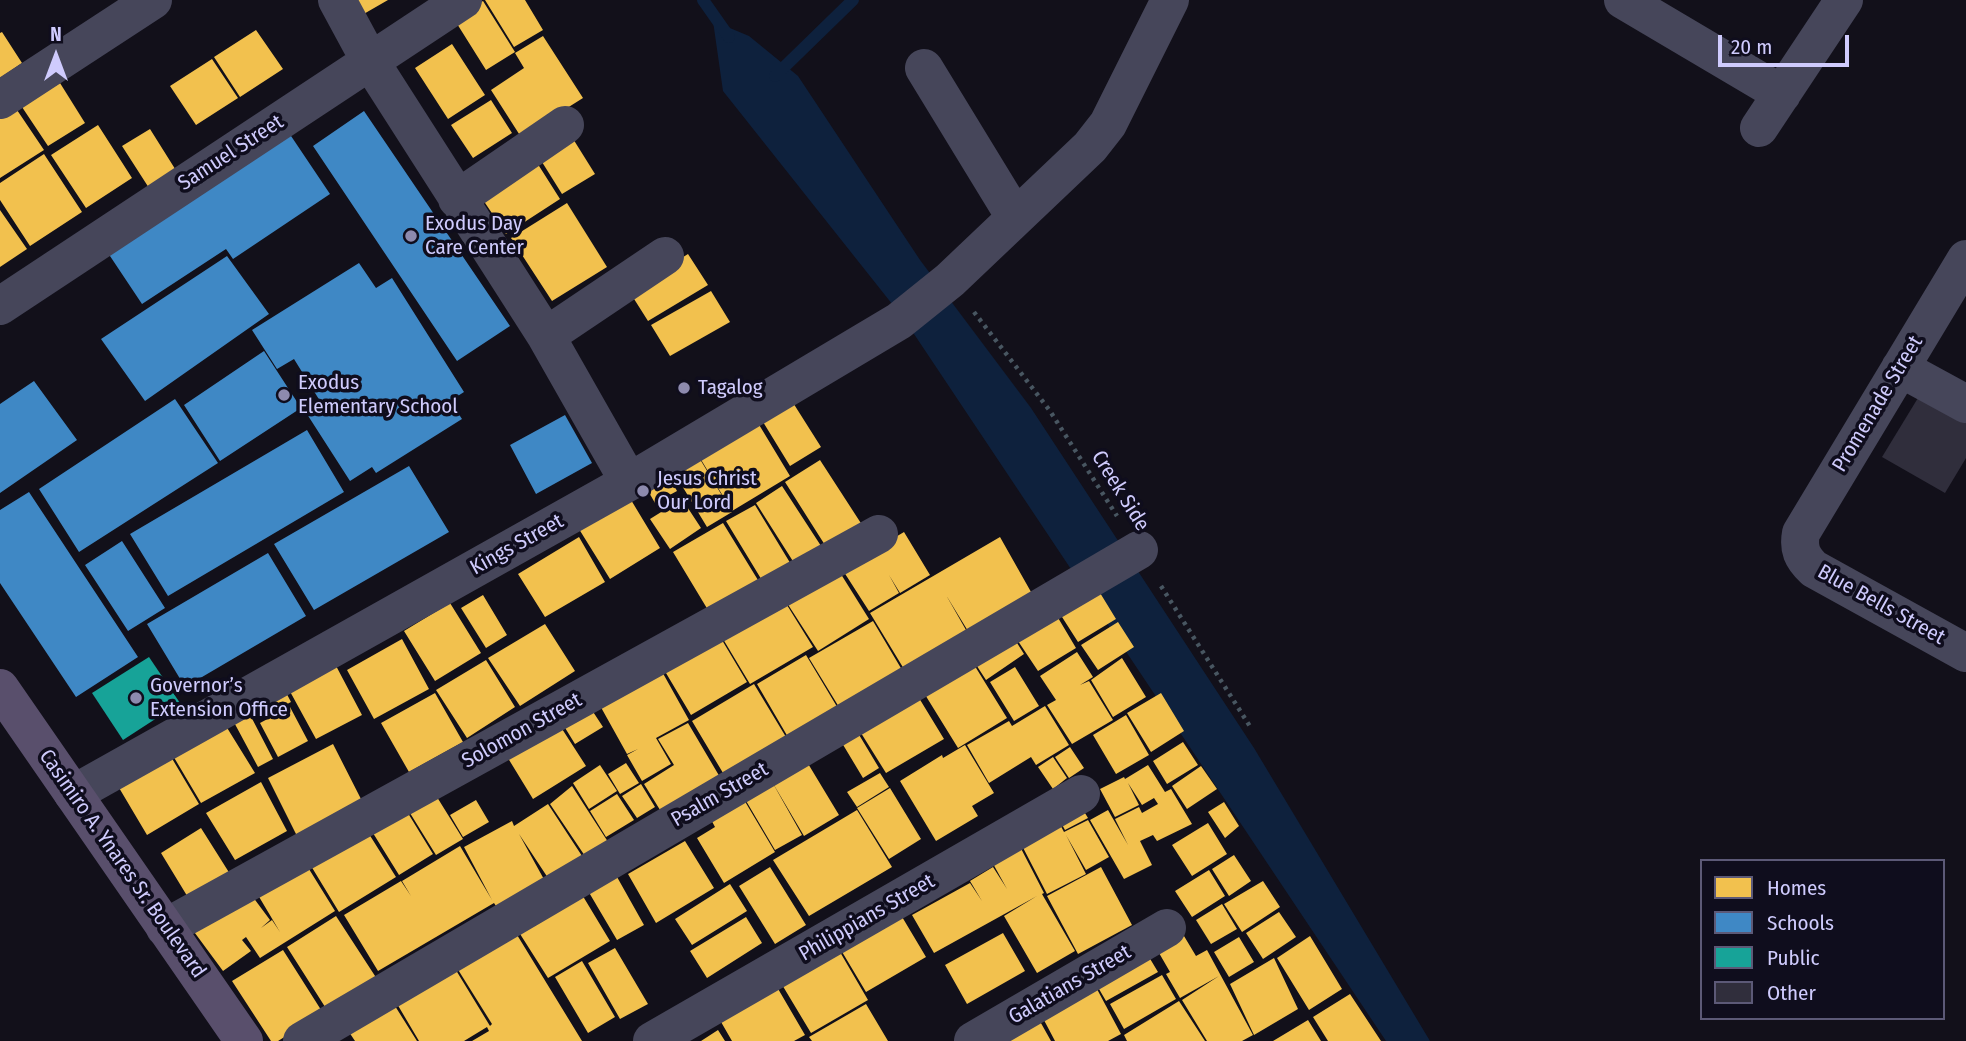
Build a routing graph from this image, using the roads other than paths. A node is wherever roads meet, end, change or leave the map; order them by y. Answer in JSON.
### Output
{"nodes":[{"id":1,"x":153,"y":0,"type":"edge"},
{"id":2,"x":337,"y":0,"type":"edge"},
{"id":3,"x":463,"y":0,"type":"edge"},
{"id":4,"x":1170,"y":0,"type":"edge"},
{"id":5,"x":1623,"y":0,"type":"edge"},
{"id":6,"x":1844,"y":0,"type":"edge"},
{"id":7,"x":370,"y":61,"type":"junction"},
{"id":8,"x":923,"y":68,"type":"dead end"},
{"id":9,"x":1782,"y":94,"type":"junction"},
{"id":10,"x":0,"y":100,"type":"edge"},
{"id":11,"x":565,"y":125,"type":"dead end"},
{"id":12,"x":1759,"y":128,"type":"dead end"},
{"id":13,"x":457,"y":199,"type":"junction"},
{"id":14,"x":1015,"y":217,"type":"junction"},
{"id":15,"x":665,"y":257,"type":"dead end"},
{"id":16,"x":1966,"y":259,"type":"edge"},
{"id":17,"x":0,"y":306,"type":"edge"},
{"id":18,"x":546,"y":336,"type":"junction"},
{"id":19,"x":1900,"y":368,"type":"junction"},
{"id":20,"x":1966,"y":404,"type":"edge"},
{"id":21,"x":629,"y":482,"type":"junction"},
{"id":22,"x":879,"y":534,"type":"dead end"},
{"id":23,"x":1134,"y":553,"type":"road end"},
{"id":24,"x":1801,"y":553,"type":"joint"},
{"id":25,"x":1966,"y":653,"type":"edge"},
{"id":26,"x":0,"y":688,"type":"edge"},
{"id":27,"x":73,"y":794,"type":"junction"},
{"id":28,"x":1082,"y":794,"type":"dead end"},
{"id":29,"x":166,"y":928,"type":"junction"},
{"id":30,"x":1167,"y":928,"type":"dead end"},
{"id":31,"x":244,"y":1041,"type":"edge"},
{"id":32,"x":302,"y":1041,"type":"edge"},
{"id":33,"x":652,"y":1041,"type":"edge"},
{"id":34,"x":972,"y":1041,"type":"edge"}],
"edges":[{"from":1,"to":10,"type":"street"},
{"from":2,"to":7,"type":"street"},
{"from":3,"to":7,"type":"street","name":"Samuel Street"},
{"from":4,"to":14,"type":"street","name":"Kings Street"},
{"from":5,"to":9,"type":"street"},
{"from":6,"to":9,"type":"street"},
{"from":7,"to":13,"type":"street"},
{"from":7,"to":17,"type":"street","name":"Samuel Street"},
{"from":8,"to":14,"type":"street"},
{"from":9,"to":12,"type":"street"},
{"from":11,"to":13,"type":"street"},
{"from":13,"to":18,"type":"street"},
{"from":14,"to":21,"type":"street","name":"Kings Street"},
{"from":15,"to":18,"type":"street"},
{"from":16,"to":19,"type":"street","name":"Promenade Street"},
{"from":18,"to":21,"type":"street"},
{"from":19,"to":20,"type":"street"},
{"from":19,"to":24,"type":"street","name":"Promenade Street"},
{"from":21,"to":27,"type":"street","name":"Kings Street"},
{"from":22,"to":29,"type":"street","name":"Solomon Street"},
{"from":23,"to":32,"type":"street","name":"Psalm Street"},
{"from":24,"to":25,"type":"street","name":"Blue Bells Street"},
{"from":26,"to":27,"type":"main road","name":"Casimiro A. Ynares Sr. Boulevard"},
{"from":27,"to":29,"type":"main road","name":"Casimiro A. Ynares Sr. Boulevard"},
{"from":28,"to":33,"type":"street","name":"Philippians Street"},
{"from":29,"to":31,"type":"main road","name":"Casimiro A. Ynares Sr. Boulevard"},
{"from":30,"to":34,"type":"street","name":"Galatians Street"}]}
